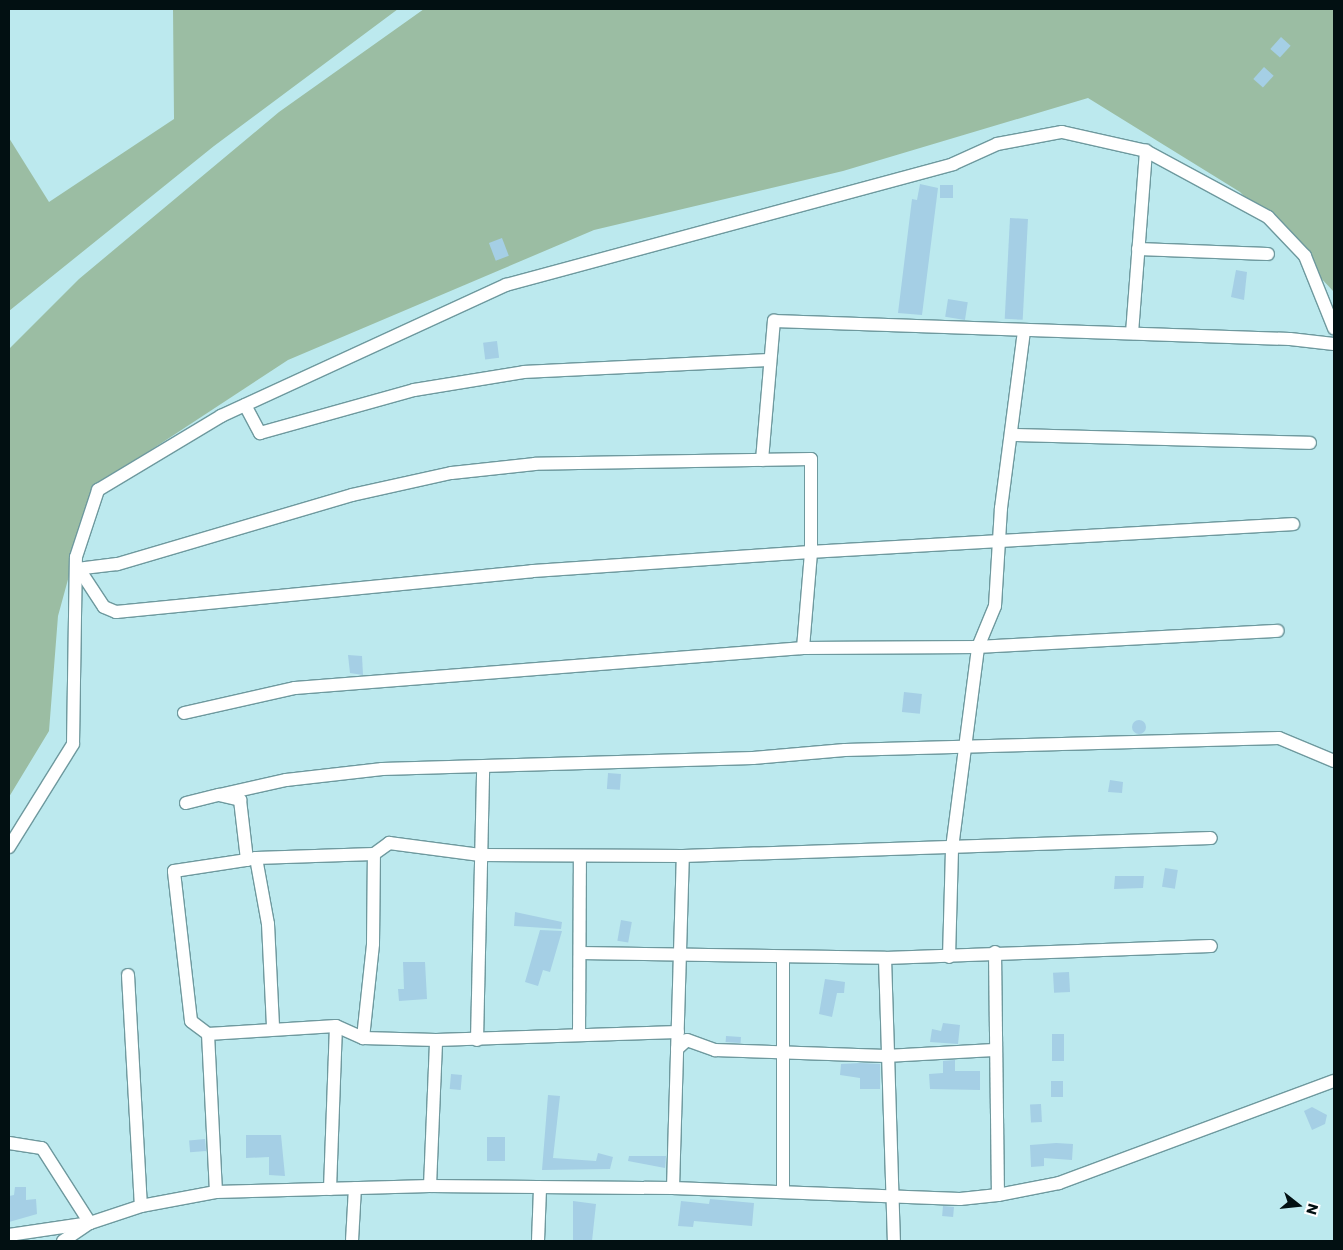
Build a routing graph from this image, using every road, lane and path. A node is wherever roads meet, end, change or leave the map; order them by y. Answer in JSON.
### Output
{"nodes":[{"id":1,"x":1146,"y":151,"type":"junction"},
{"id":2,"x":1138,"y":249,"type":"junction"},
{"id":3,"x":1268,"y":254,"type":"dead end"},
{"id":4,"x":1334,"y":328,"type":"edge"},
{"id":5,"x":1024,"y":332,"type":"junction"},
{"id":6,"x":1132,"y":333,"type":"junction"},
{"id":7,"x":1334,"y":344,"type":"edge"},
{"id":8,"x":768,"y":360,"type":"junction"},
{"id":9,"x":245,"y":405,"type":"junction"},
{"id":10,"x":1012,"y":435,"type":"junction"},
{"id":11,"x":1310,"y":442,"type":"dead end"},
{"id":12,"x":762,"y":460,"type":"junction"},
{"id":13,"x":1293,"y":524,"type":"dead end"},
{"id":14,"x":1002,"y":542,"type":"junction"},
{"id":15,"x":811,"y":552,"type":"junction"},
{"id":16,"x":79,"y":569,"type":"junction"},
{"id":17,"x":1278,"y":631,"type":"dead end"},
{"id":18,"x":978,"y":647,"type":"junction"},
{"id":19,"x":803,"y":648,"type":"junction"},
{"id":20,"x":184,"y":713,"type":"dead end"},
{"id":21,"x":965,"y":747,"type":"junction"},
{"id":22,"x":1334,"y":761,"type":"edge"},
{"id":23,"x":483,"y":768,"type":"junction"},
{"id":24,"x":218,"y":795,"type":"junction"},
{"id":25,"x":186,"y":802,"type":"dead end"},
{"id":26,"x":1211,"y":838,"type":"dead end"},
{"id":27,"x":9,"y":847,"type":"edge"},
{"id":28,"x":952,"y":848,"type":"junction"},
{"id":29,"x":374,"y":854,"type":"junction"},
{"id":30,"x":480,"y":855,"type":"junction"},
{"id":31,"x":580,"y":856,"type":"junction"},
{"id":32,"x":683,"y":856,"type":"junction"},
{"id":33,"x":252,"y":859,"type":"junction"},
{"id":34,"x":1211,"y":946,"type":"dead end"},
{"id":35,"x":996,"y":952,"type":"junction"},
{"id":36,"x":580,"y":954,"type":"junction"},
{"id":37,"x":680,"y":956,"type":"junction"},
{"id":38,"x":949,"y":956,"type":"junction"},
{"id":39,"x":884,"y":958,"type":"junction"},
{"id":40,"x":783,"y":959,"type":"junction"},
{"id":41,"x":128,"y":975,"type":"dead end"},
{"id":42,"x":336,"y":1026,"type":"junction"},
{"id":43,"x":272,"y":1027,"type":"junction"},
{"id":44,"x":678,"y":1032,"type":"junction"},
{"id":45,"x":208,"y":1034,"type":"junction"},
{"id":46,"x":579,"y":1035,"type":"junction"},
{"id":47,"x":363,"y":1038,"type":"junction"},
{"id":48,"x":436,"y":1040,"type":"junction"},
{"id":49,"x":477,"y":1040,"type":"junction"},
{"id":50,"x":677,"y":1048,"type":"junction"},
{"id":51,"x":994,"y":1050,"type":"junction"},
{"id":52,"x":783,"y":1051,"type":"junction"},
{"id":53,"x":886,"y":1056,"type":"junction"},
{"id":54,"x":1334,"y":1081,"type":"edge"},
{"id":55,"x":9,"y":1143,"type":"edge"},
{"id":56,"x":430,"y":1186,"type":"junction"},
{"id":57,"x":355,"y":1188,"type":"junction"},
{"id":58,"x":540,"y":1188,"type":"junction"},
{"id":59,"x":673,"y":1188,"type":"junction"},
{"id":60,"x":330,"y":1189,"type":"junction"},
{"id":61,"x":783,"y":1191,"type":"junction"},
{"id":62,"x":216,"y":1192,"type":"junction"},
{"id":63,"x":998,"y":1195,"type":"junction"},
{"id":64,"x":895,"y":1197,"type":"junction"},
{"id":65,"x":141,"y":1206,"type":"junction"},
{"id":66,"x":90,"y":1223,"type":"junction"},
{"id":67,"x":9,"y":1235,"type":"edge"},
{"id":68,"x":62,"y":1241,"type":"edge"},
{"id":69,"x":352,"y":1241,"type":"edge"},
{"id":70,"x":538,"y":1241,"type":"edge"},
{"id":71,"x":894,"y":1241,"type":"edge"}],
"edges":[{"from":1,"to":2,"type":"street"},
{"from":1,"to":4,"type":"street"},
{"from":1,"to":9,"type":"street"},
{"from":2,"to":3,"type":"street"},
{"from":2,"to":6,"type":"street"},
{"from":5,"to":6,"type":"street"},
{"from":5,"to":8,"type":"street"},
{"from":5,"to":10,"type":"street"},
{"from":6,"to":7,"type":"street"},
{"from":8,"to":9,"type":"street"},
{"from":8,"to":12,"type":"street"},
{"from":9,"to":16,"type":"street"},
{"from":10,"to":11,"type":"street"},
{"from":10,"to":14,"type":"street"},
{"from":12,"to":15,"type":"street"},
{"from":12,"to":16,"type":"street"},
{"from":13,"to":14,"type":"street"},
{"from":14,"to":15,"type":"street"},
{"from":14,"to":18,"type":"street"},
{"from":15,"to":16,"type":"street"},
{"from":15,"to":19,"type":"street"},
{"from":16,"to":27,"type":"street"},
{"from":17,"to":18,"type":"street"},
{"from":18,"to":19,"type":"street"},
{"from":18,"to":21,"type":"street"},
{"from":19,"to":20,"type":"street"},
{"from":21,"to":22,"type":"street"},
{"from":21,"to":23,"type":"street"},
{"from":21,"to":28,"type":"street"},
{"from":23,"to":24,"type":"street"},
{"from":23,"to":30,"type":"street"},
{"from":24,"to":25,"type":"street"},
{"from":24,"to":33,"type":"street"},
{"from":26,"to":28,"type":"street"},
{"from":28,"to":32,"type":"street"},
{"from":28,"to":38,"type":"street"},
{"from":29,"to":30,"type":"street"},
{"from":29,"to":33,"type":"street"},
{"from":29,"to":47,"type":"street"},
{"from":30,"to":31,"type":"street"},
{"from":30,"to":49,"type":"street"},
{"from":31,"to":32,"type":"street"},
{"from":31,"to":36,"type":"street"},
{"from":32,"to":37,"type":"street"},
{"from":33,"to":43,"type":"street"},
{"from":33,"to":45,"type":"street"},
{"from":34,"to":35,"type":"street"},
{"from":35,"to":38,"type":"street"},
{"from":35,"to":51,"type":"street"},
{"from":36,"to":37,"type":"street"},
{"from":36,"to":46,"type":"street"},
{"from":37,"to":40,"type":"street"},
{"from":37,"to":44,"type":"street"},
{"from":38,"to":39,"type":"street"},
{"from":39,"to":40,"type":"street"},
{"from":39,"to":53,"type":"street"},
{"from":40,"to":52,"type":"street"},
{"from":41,"to":65,"type":"street"},
{"from":42,"to":43,"type":"street"},
{"from":42,"to":47,"type":"street"},
{"from":42,"to":60,"type":"street"},
{"from":43,"to":45,"type":"street"},
{"from":44,"to":46,"type":"street"},
{"from":44,"to":50,"type":"street"},
{"from":45,"to":62,"type":"street"},
{"from":46,"to":49,"type":"street"},
{"from":47,"to":48,"type":"street"},
{"from":48,"to":49,"type":"street"},
{"from":48,"to":56,"type":"street"},
{"from":50,"to":52,"type":"street"},
{"from":50,"to":59,"type":"street"},
{"from":51,"to":53,"type":"street"},
{"from":51,"to":63,"type":"street"},
{"from":52,"to":53,"type":"street"},
{"from":52,"to":61,"type":"street"},
{"from":53,"to":64,"type":"street"},
{"from":54,"to":63,"type":"street"},
{"from":55,"to":66,"type":"street"},
{"from":56,"to":57,"type":"street"},
{"from":56,"to":58,"type":"street"},
{"from":57,"to":60,"type":"street"},
{"from":57,"to":69,"type":"street"},
{"from":58,"to":59,"type":"street"},
{"from":58,"to":70,"type":"street"},
{"from":59,"to":61,"type":"street"},
{"from":60,"to":62,"type":"street"},
{"from":61,"to":64,"type":"street"},
{"from":62,"to":65,"type":"street"},
{"from":63,"to":64,"type":"street"},
{"from":64,"to":71,"type":"street"},
{"from":65,"to":66,"type":"street"},
{"from":66,"to":67,"type":"street"},
{"from":66,"to":68,"type":"street"}]}
